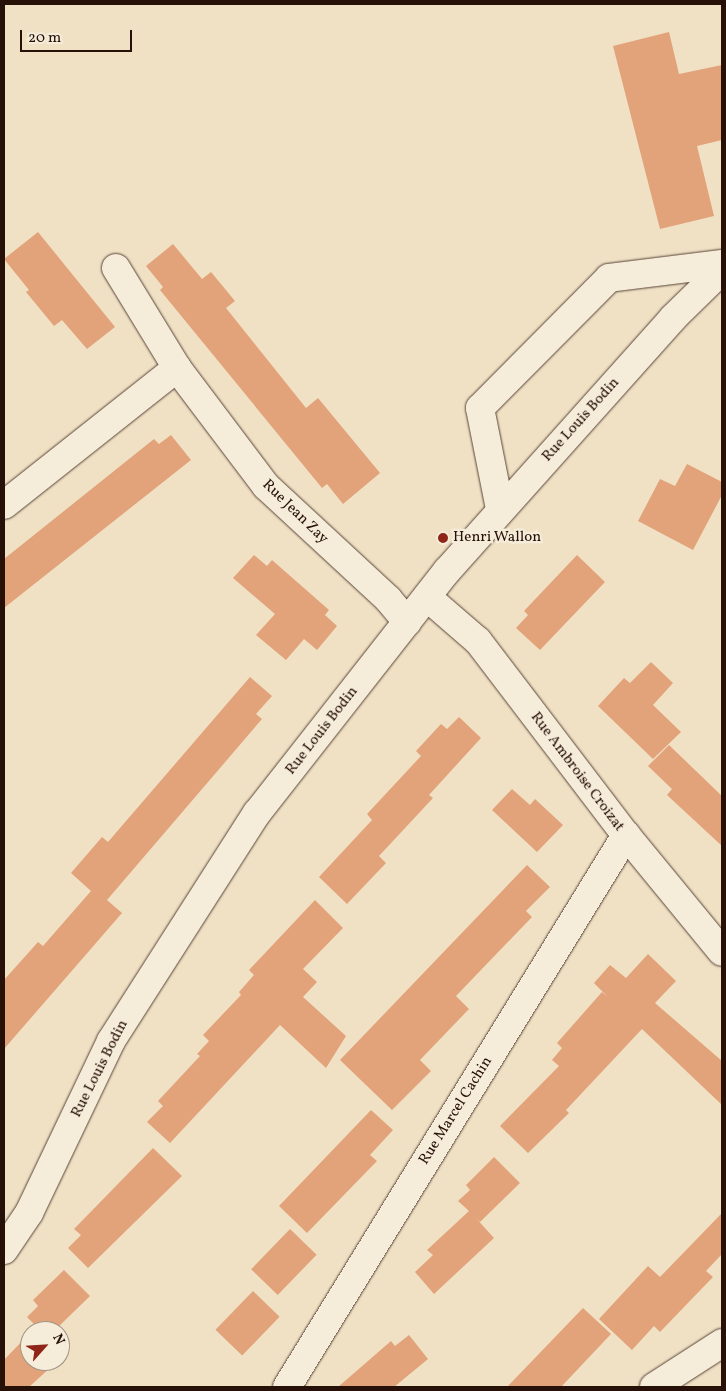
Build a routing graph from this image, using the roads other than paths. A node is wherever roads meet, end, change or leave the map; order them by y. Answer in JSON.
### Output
{"nodes":[{"id":1,"x":722,"y":264,"type":"edge"},
{"id":2,"x":116,"y":268,"type":"dead end"},
{"id":3,"x":722,"y":270,"type":"edge"},
{"id":4,"x":177,"y":368,"type":"junction"},
{"id":5,"x":4,"y":505,"type":"edge"},
{"id":6,"x":500,"y":509,"type":"junction"},
{"id":7,"x":427,"y":596,"type":"junction"},
{"id":8,"x":407,"y":622,"type":"junction"},
{"id":9,"x":626,"y":835,"type":"junction"},
{"id":10,"x":722,"y":952,"type":"edge"},
{"id":11,"x":4,"y":1250,"type":"edge"},
{"id":12,"x":722,"y":1343,"type":"edge"},
{"id":13,"x":287,"y":1387,"type":"edge"},
{"id":14,"x":654,"y":1387,"type":"edge"}],
"edges":[{"from":1,"to":6,"type":"street"},
{"from":2,"to":4,"type":"street","name":"Rue Jean Zay"},
{"from":3,"to":6,"type":"street","name":"Rue Louis Bodin"},
{"from":4,"to":5,"type":"street"},
{"from":4,"to":8,"type":"street","name":"Rue Jean Zay"},
{"from":6,"to":7,"type":"street","name":"Rue Louis Bodin"},
{"from":7,"to":8,"type":"street","name":"Rue Louis Bodin"},
{"from":7,"to":9,"type":"street","name":"Rue Ambroise Croizat"},
{"from":8,"to":11,"type":"street","name":"Rue Louis Bodin"},
{"from":9,"to":10,"type":"street","name":"Rue Ambroise Croizat"},
{"from":9,"to":13,"type":"street","name":"Rue Marcel Cachin"},
{"from":12,"to":14,"type":"street"}]}
